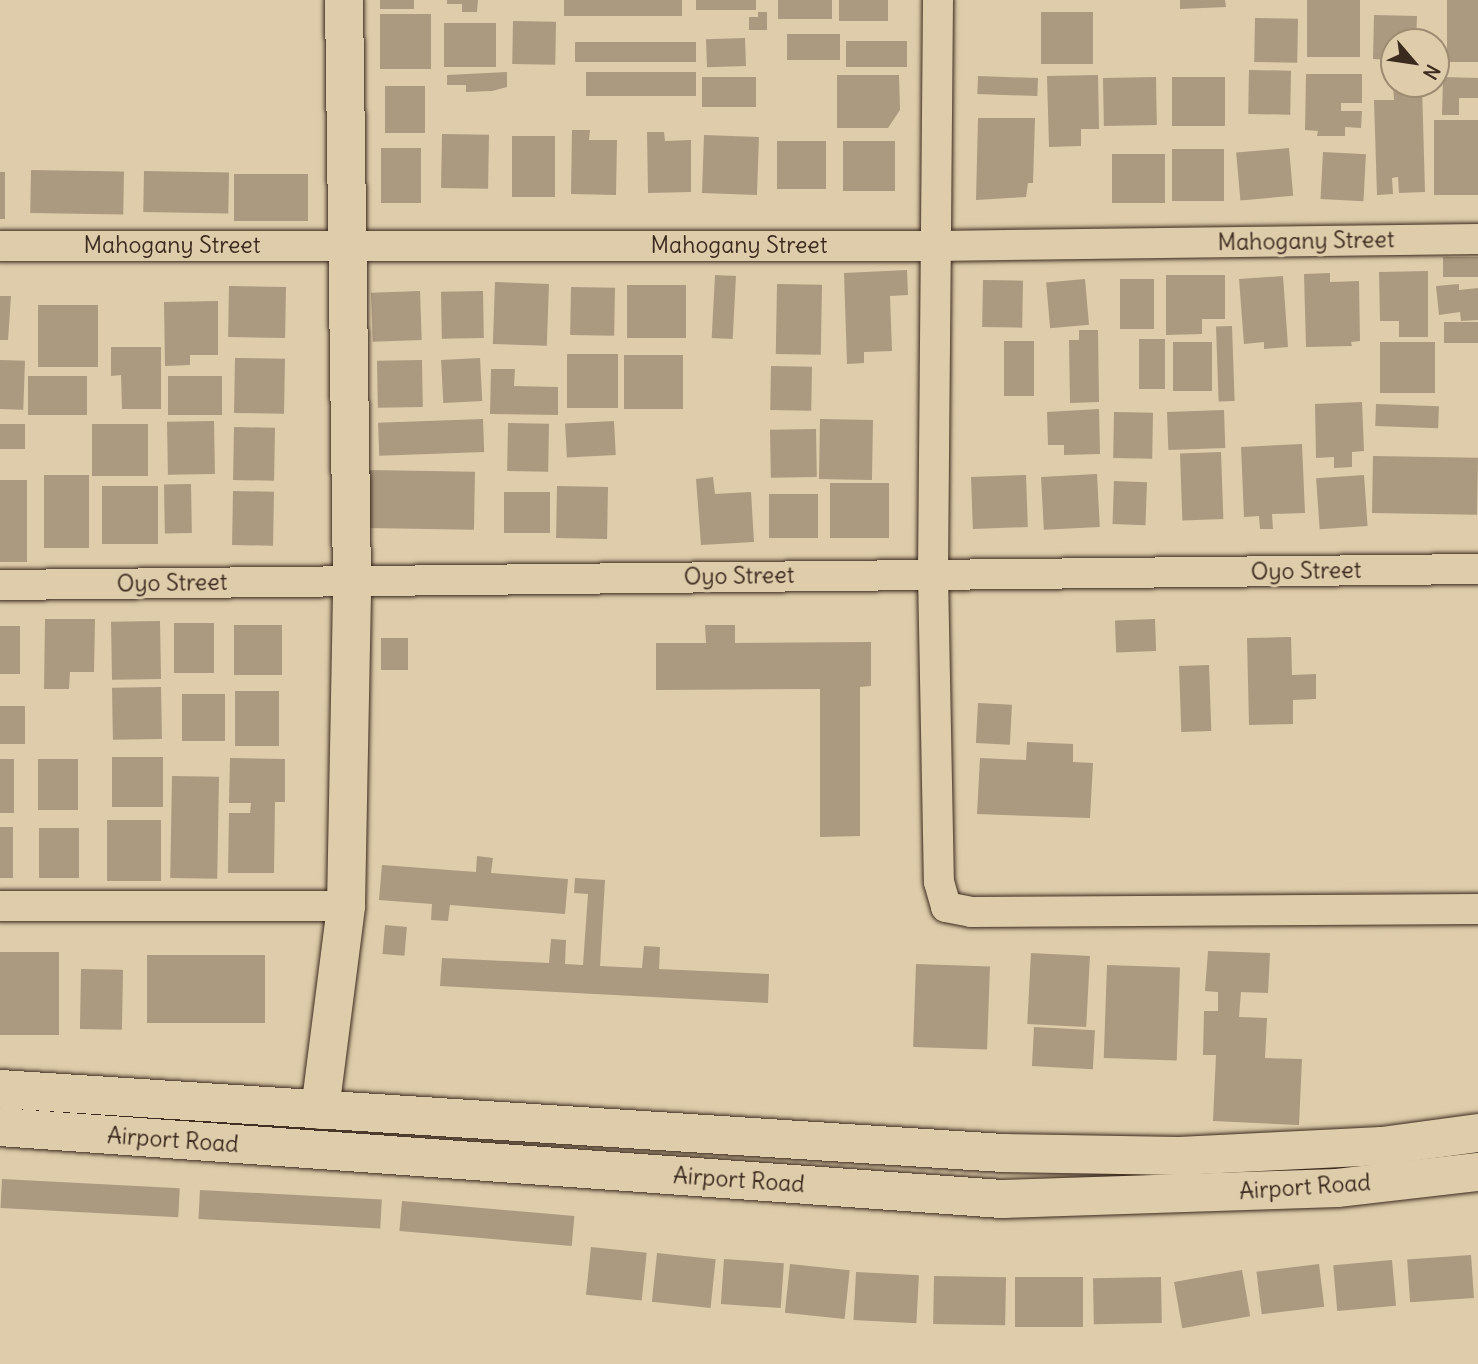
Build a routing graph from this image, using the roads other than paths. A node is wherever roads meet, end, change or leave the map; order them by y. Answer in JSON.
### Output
{"nodes":[{"id":1,"x":344,"y":0,"type":"edge"},
{"id":2,"x":938,"y":0,"type":"edge"},
{"id":3,"x":1478,"y":239,"type":"edge"},
{"id":4,"x":347,"y":244,"type":"junction"},
{"id":5,"x":0,"y":246,"type":"edge"},
{"id":6,"x":937,"y":246,"type":"junction"},
{"id":7,"x":1478,"y":569,"type":"edge"},
{"id":8,"x":933,"y":574,"type":"junction"},
{"id":9,"x":352,"y":581,"type":"junction"},
{"id":10,"x":0,"y":584,"type":"edge"},
{"id":11,"x":0,"y":906,"type":"edge"},
{"id":12,"x":346,"y":906,"type":"junction"},
{"id":13,"x":1478,"y":909,"type":"edge"},
{"id":14,"x":0,"y":1089,"type":"edge"},
{"id":15,"x":320,"y":1110,"type":"junction"},
{"id":16,"x":0,"y":1127,"type":"edge"},
{"id":17,"x":1478,"y":1133,"type":"edge"},
{"id":18,"x":1478,"y":1172,"type":"edge"}],
"edges":[{"from":1,"to":4,"type":"main road"},
{"from":2,"to":6,"type":"street"},
{"from":3,"to":6,"type":"street","name":"Mahogany Street"},
{"from":4,"to":5,"type":"street","name":"Mahogany Street"},
{"from":4,"to":6,"type":"street","name":"Mahogany Street"},
{"from":4,"to":9,"type":"main road"},
{"from":6,"to":8,"type":"street"},
{"from":7,"to":8,"type":"street","name":"Oyo Street"},
{"from":8,"to":9,"type":"street","name":"Oyo Street"},
{"from":8,"to":13,"type":"street"},
{"from":9,"to":10,"type":"street","name":"Oyo Street"},
{"from":9,"to":12,"type":"main road"},
{"from":11,"to":12,"type":"street"},
{"from":12,"to":15,"type":"main road"},
{"from":14,"to":15,"type":"main road","name":"Airport Road"},
{"from":15,"to":17,"type":"main road","name":"Airport Road"},
{"from":16,"to":18,"type":"main road","name":"Airport Road"}]}
